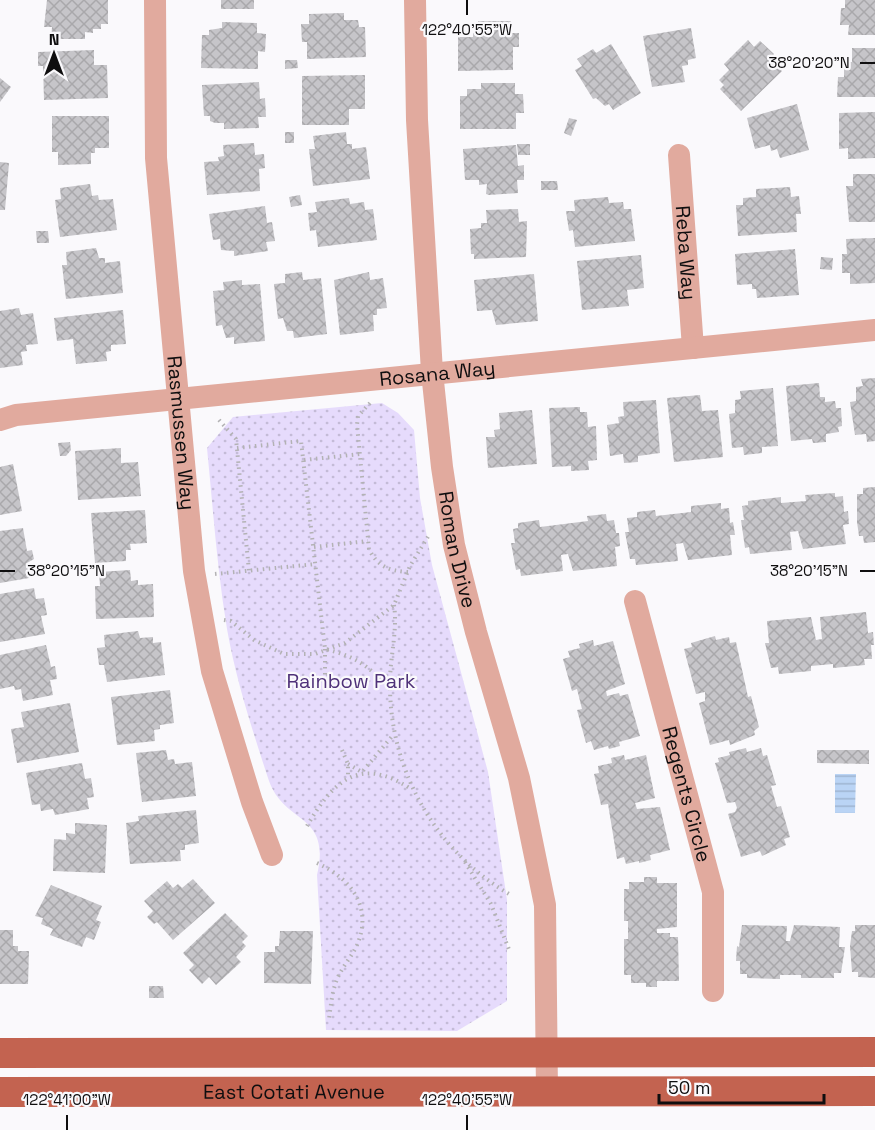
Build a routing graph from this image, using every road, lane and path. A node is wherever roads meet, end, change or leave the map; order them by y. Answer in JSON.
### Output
{"nodes":[{"id":1,"x":155,"y":0,"type":"edge"},
{"id":2,"x":415,"y":0,"type":"edge"},
{"id":3,"x":679,"y":155,"type":"dead end"},
{"id":4,"x":875,"y":330,"type":"edge"},
{"id":5,"x":693,"y":348,"type":"junction"},
{"id":6,"x":432,"y":372,"type":"junction"},
{"id":7,"x":179,"y":398,"type":"junction"},
{"id":8,"x":372,"y":402,"type":"dead end"},
{"id":9,"x":0,"y":420,"type":"edge"},
{"id":10,"x":219,"y":420,"type":"dead end"},
{"id":11,"x":237,"y":448,"type":"junction"},
{"id":12,"x":360,"y":454,"type":"junction"},
{"id":13,"x":304,"y":460,"type":"junction"},
{"id":14,"x":429,"y":535,"type":"dead end"},
{"id":15,"x":368,"y":541,"type":"junction"},
{"id":16,"x":314,"y":547,"type":"junction"},
{"id":17,"x":316,"y":564,"type":"junction"},
{"id":18,"x":249,"y":571,"type":"junction"},
{"id":19,"x":408,"y":572,"type":"junction"},
{"id":20,"x":215,"y":574,"type":"dead end"},
{"id":21,"x":635,"y":601,"type":"dead end"},
{"id":22,"x":394,"y":605,"type":"junction"},
{"id":23,"x":223,"y":620,"type":"dead end"},
{"id":24,"x":325,"y":650,"type":"junction"},
{"id":25,"x":325,"y":682,"type":"dead end"},
{"id":26,"x":390,"y":689,"type":"junction"},
{"id":27,"x":395,"y":733,"type":"junction"},
{"id":28,"x":342,"y":750,"type":"dead end"},
{"id":29,"x":348,"y":764,"type":"junction"},
{"id":30,"x":362,"y":772,"type":"junction"},
{"id":31,"x":348,"y":777,"type":"junction"},
{"id":32,"x":412,"y":789,"type":"junction"},
{"id":33,"x":306,"y":826,"type":"dead end"},
{"id":34,"x":272,"y":855,"type":"dead end"},
{"id":35,"x":462,"y":858,"type":"junction"},
{"id":36,"x":317,"y":863,"type":"dead end"},
{"id":37,"x":508,"y":894,"type":"dead end"},
{"id":38,"x":510,"y":952,"type":"dead end"},
{"id":39,"x":713,"y":991,"type":"dead end"},
{"id":40,"x":329,"y":1019,"type":"dead end"},
{"id":41,"x":546,"y":1052,"type":"junction"},
{"id":42,"x":875,"y":1052,"type":"edge"},
{"id":43,"x":0,"y":1053,"type":"edge"},
{"id":44,"x":875,"y":1091,"type":"edge"},
{"id":45,"x":0,"y":1092,"type":"edge"},
{"id":46,"x":547,"y":1092,"type":"junction"}],
"edges":[{"from":1,"to":7,"type":"street","name":"Rasmussen Way"},
{"from":2,"to":6,"type":"street","name":"Roman Drive"},
{"from":3,"to":5,"type":"street","name":"Reba Way"},
{"from":4,"to":5,"type":"street","name":"Rosana Way"},
{"from":5,"to":6,"type":"street","name":"Rosana Way"},
{"from":6,"to":7,"type":"street","name":"Rosana Way"},
{"from":6,"to":41,"type":"street","name":"Roman Drive"},
{"from":7,"to":9,"type":"street","name":"Rosana Way"},
{"from":7,"to":34,"type":"street","name":"Rasmussen Way"},
{"from":8,"to":12,"type":"path"},
{"from":10,"to":11,"type":"path"},
{"from":11,"to":13,"type":"path"},
{"from":11,"to":18,"type":"path"},
{"from":12,"to":13,"type":"path"},
{"from":12,"to":15,"type":"path"},
{"from":13,"to":16,"type":"path"},
{"from":14,"to":19,"type":"path"},
{"from":15,"to":16,"type":"path"},
{"from":15,"to":19,"type":"path"},
{"from":16,"to":17,"type":"path"},
{"from":17,"to":18,"type":"path"},
{"from":17,"to":24,"type":"path"},
{"from":18,"to":20,"type":"path"},
{"from":19,"to":22,"type":"path"},
{"from":21,"to":39,"type":"street","name":"Regents Circle"},
{"from":22,"to":24,"type":"path"},
{"from":22,"to":26,"type":"path"},
{"from":23,"to":24,"type":"path"},
{"from":24,"to":25,"type":"path"},
{"from":24,"to":26,"type":"path"},
{"from":26,"to":27,"type":"path"},
{"from":27,"to":30,"type":"path"},
{"from":27,"to":32,"type":"path"},
{"from":28,"to":29,"type":"path"},
{"from":29,"to":30,"type":"path"},
{"from":29,"to":31,"type":"path"},
{"from":30,"to":31,"type":"path"},
{"from":30,"to":32,"type":"path"},
{"from":31,"to":33,"type":"path"},
{"from":32,"to":35,"type":"path"},
{"from":35,"to":37,"type":"path"},
{"from":35,"to":38,"type":"path"},
{"from":36,"to":40,"type":"path"},
{"from":41,"to":42,"type":"main road","name":"East Cotati Avenue"},
{"from":41,"to":43,"type":"main road","name":"East Cotati Avenue"},
{"from":41,"to":46,"type":"street","name":"Roman Drive"},
{"from":44,"to":46,"type":"main road","name":"East Cotati Avenue"},
{"from":45,"to":46,"type":"main road","name":"East Cotati Avenue"}]}
